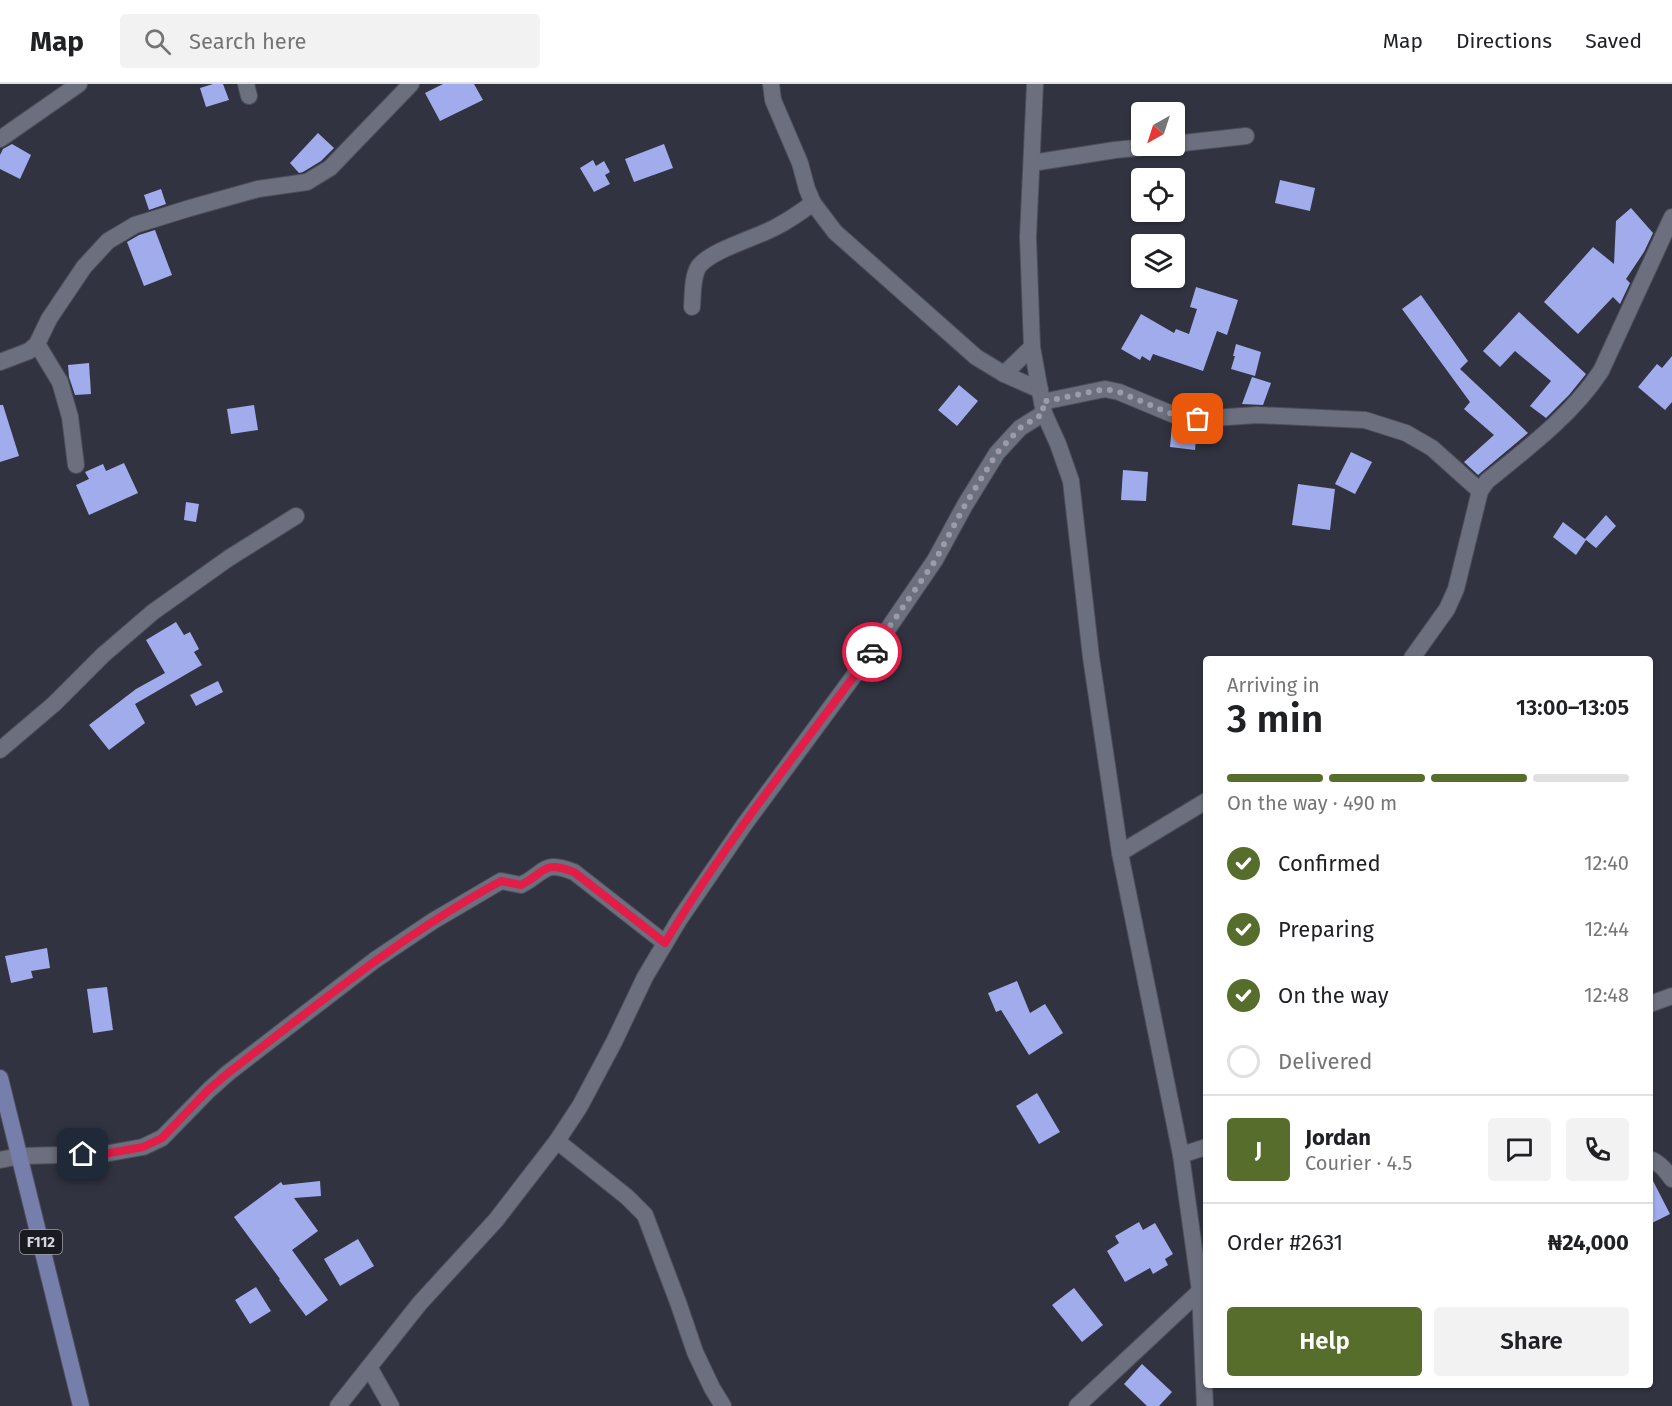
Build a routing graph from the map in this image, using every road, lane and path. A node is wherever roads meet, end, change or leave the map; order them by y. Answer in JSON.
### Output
{"nodes":[{"id":1,"x":79,"y":84,"type":"edge"},
{"id":2,"x":411,"y":84,"type":"edge"},
{"id":3,"x":771,"y":84,"type":"edge"},
{"id":4,"x":1035,"y":84,"type":"edge"},
{"id":5,"x":1246,"y":136,"type":"dead end"},
{"id":6,"x":0,"y":139,"type":"edge"},
{"id":7,"x":1185,"y":143,"type":"edge"},
{"id":8,"x":1131,"y":148,"type":"edge"},
{"id":9,"x":1032,"y":163,"type":"junction"},
{"id":10,"x":813,"y":202,"type":"junction"},
{"id":11,"x":1672,"y":217,"type":"edge"},
{"id":12,"x":692,"y":307,"type":"dead end"},
{"id":13,"x":37,"y":344,"type":"junction"},
{"id":14,"x":1032,"y":347,"type":"junction"},
{"id":15,"x":0,"y":362,"type":"edge"},
{"id":16,"x":1004,"y":374,"type":"junction"},
{"id":17,"x":1042,"y":402,"type":"junction"},
{"id":18,"x":75,"y":465,"type":"dead end"},
{"id":19,"x":1480,"y":491,"type":"junction"},
{"id":20,"x":296,"y":516,"type":"dead end"},
{"id":21,"x":1413,"y":656,"type":"edge"},
{"id":22,"x":0,"y":750,"type":"edge"},
{"id":23,"x":1203,"y":803,"type":"edge"},
{"id":24,"x":1120,"y":852,"type":"junction"},
{"id":25,"x":665,"y":943,"type":"junction"},
{"id":26,"x":1672,"y":996,"type":"edge"},
{"id":27,"x":1653,"y":1003,"type":"edge"},
{"id":28,"x":0,"y":1078,"type":"edge"},
{"id":29,"x":557,"y":1141,"type":"junction"},
{"id":30,"x":1203,"y":1148,"type":"edge"},
{"id":31,"x":1181,"y":1155,"type":"junction"},
{"id":32,"x":20,"y":1156,"type":"junction"},
{"id":33,"x":0,"y":1160,"type":"edge"},
{"id":34,"x":1653,"y":1161,"type":"edge"},
{"id":35,"x":1672,"y":1179,"type":"edge"},
{"id":36,"x":1200,"y":1291,"type":"junction"},
{"id":37,"x":1203,"y":1360,"type":"edge"},
{"id":38,"x":369,"y":1367,"type":"junction"},
{"id":39,"x":1204,"y":1388,"type":"edge"},
{"id":40,"x":81,"y":1406,"type":"edge"},
{"id":41,"x":338,"y":1406,"type":"edge"},
{"id":42,"x":391,"y":1406,"type":"edge"},
{"id":43,"x":723,"y":1406,"type":"edge"},
{"id":44,"x":1077,"y":1406,"type":"edge"},
{"id":45,"x":1205,"y":1406,"type":"edge"}],
"edges":[{"from":1,"to":6,"type":"street"},
{"from":2,"to":13,"type":"street"},
{"from":3,"to":10,"type":"street"},
{"from":4,"to":9,"type":"street"},
{"from":5,"to":7,"type":"street"},
{"from":8,"to":9,"type":"street"},
{"from":9,"to":14,"type":"street"},
{"from":10,"to":12,"type":"street"},
{"from":10,"to":16,"type":"street"},
{"from":11,"to":19,"type":"street"},
{"from":13,"to":15,"type":"street"},
{"from":13,"to":18,"type":"street"},
{"from":14,"to":16,"type":"street"},
{"from":14,"to":17,"type":"street"},
{"from":16,"to":17,"type":"street"},
{"from":17,"to":19,"type":"street"},
{"from":17,"to":24,"type":"street"},
{"from":17,"to":25,"type":"street"},
{"from":19,"to":21,"type":"street"},
{"from":20,"to":22,"type":"street"},
{"from":23,"to":24,"type":"street"},
{"from":24,"to":31,"type":"street"},
{"from":25,"to":29,"type":"street"},
{"from":25,"to":32,"type":"street"},
{"from":26,"to":27,"type":"street"},
{"from":28,"to":32,"type":"main road","number":"F112"},
{"from":29,"to":38,"type":"street"},
{"from":29,"to":43,"type":"street"},
{"from":30,"to":31,"type":"street"},
{"from":31,"to":36,"type":"street"},
{"from":32,"to":33,"type":"street"},
{"from":32,"to":40,"type":"main road","number":"F112"},
{"from":34,"to":35,"type":"street"},
{"from":36,"to":37,"type":"street"},
{"from":36,"to":44,"type":"street"},
{"from":38,"to":41,"type":"street"},
{"from":38,"to":42,"type":"street"},
{"from":39,"to":45,"type":"street"}]}
